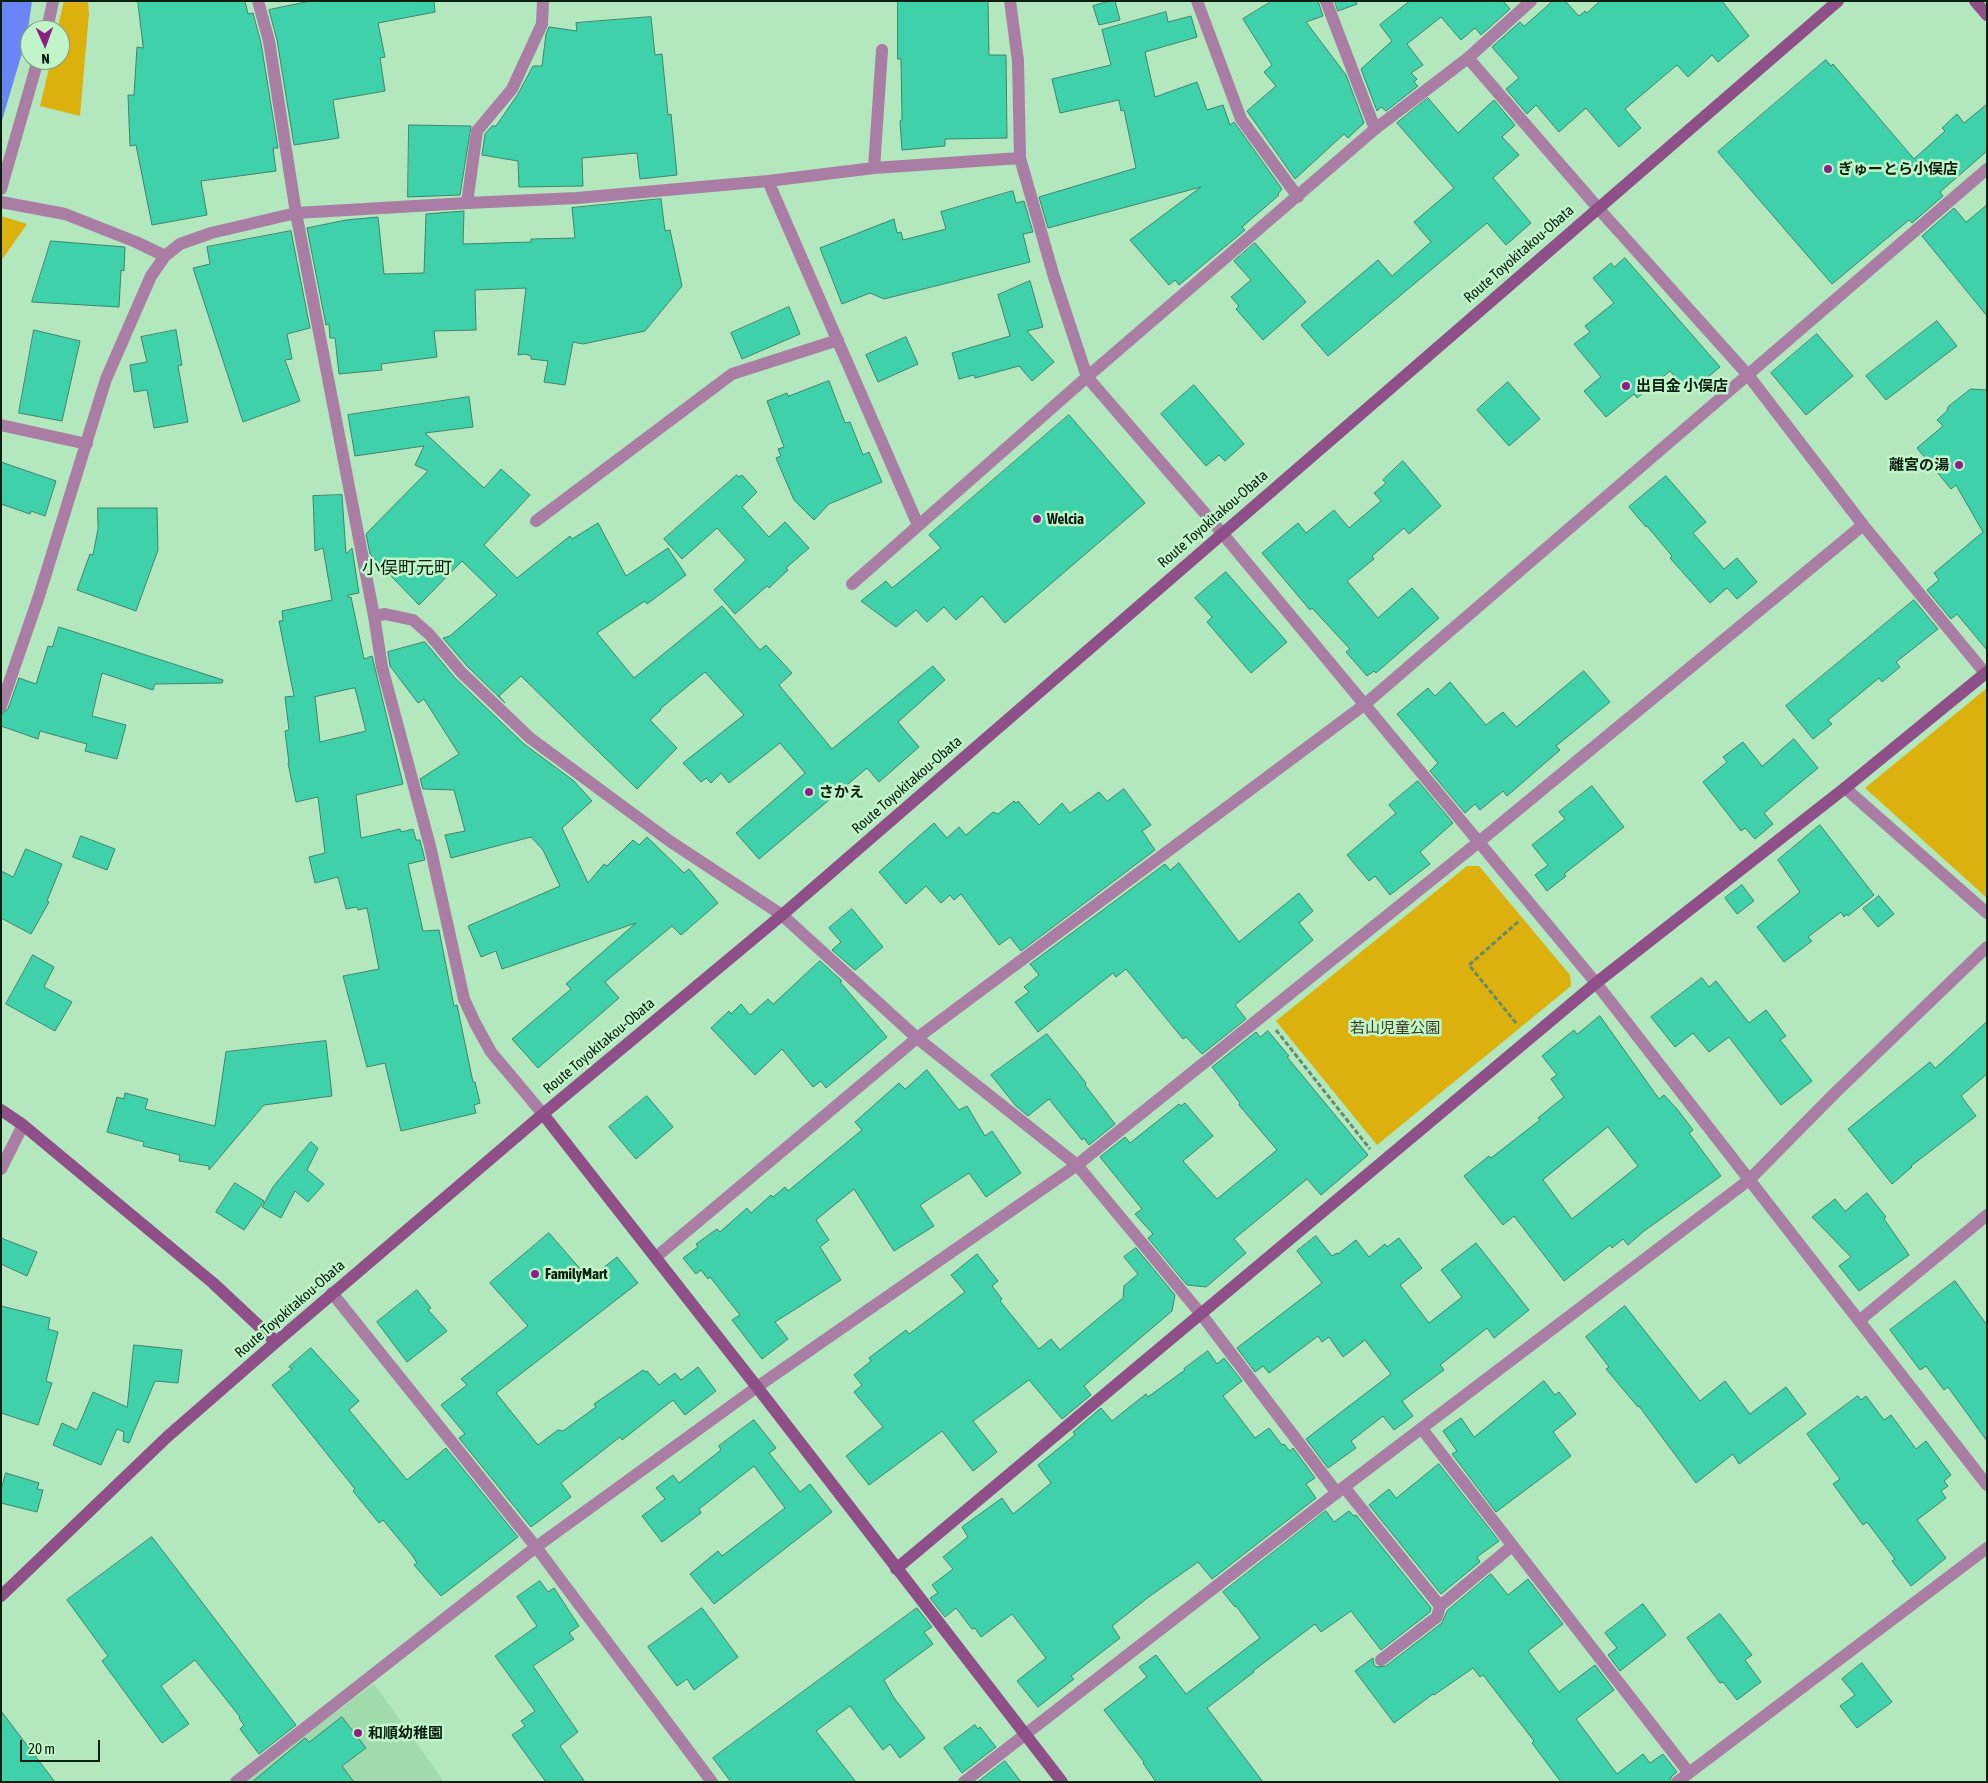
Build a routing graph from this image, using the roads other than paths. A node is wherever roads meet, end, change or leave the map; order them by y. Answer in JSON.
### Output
{"nodes":[{"id":1,"x":53,"y":1,"type":"edge"},
{"id":2,"x":258,"y":1,"type":"edge"},
{"id":3,"x":543,"y":1,"type":"edge"},
{"id":4,"x":1010,"y":1,"type":"edge"},
{"id":5,"x":1197,"y":1,"type":"edge"},
{"id":6,"x":1326,"y":1,"type":"edge"},
{"id":7,"x":1531,"y":1,"type":"edge"},
{"id":8,"x":1838,"y":1,"type":"edge"},
{"id":9,"x":49,"y":20,"type":"edge"},
{"id":10,"x":882,"y":50,"type":"dead end"},
{"id":11,"x":1468,"y":58,"type":"junction"},
{"id":12,"x":35,"y":70,"type":"edge"},
{"id":13,"x":1375,"y":129,"type":"junction"},
{"id":14,"x":1020,"y":158,"type":"junction"},
{"id":15,"x":874,"y":168,"type":"junction"},
{"id":16,"x":1987,"y":169,"type":"edge"},
{"id":17,"x":768,"y":180,"type":"junction"},
{"id":18,"x":1,"y":188,"type":"edge"},
{"id":19,"x":1298,"y":196,"type":"junction"},
{"id":20,"x":1,"y":202,"type":"edge"},
{"id":21,"x":467,"y":202,"type":"junction"},
{"id":22,"x":1598,"y":208,"type":"junction"},
{"id":23,"x":296,"y":213,"type":"junction"},
{"id":24,"x":164,"y":256,"type":"junction"},
{"id":25,"x":838,"y":340,"type":"junction"},
{"id":26,"x":1748,"y":375,"type":"junction"},
{"id":27,"x":1087,"y":377,"type":"junction"},
{"id":28,"x":1,"y":425,"type":"edge"},
{"id":29,"x":86,"y":444,"type":"junction"},
{"id":30,"x":536,"y":521,"type":"dead end"},
{"id":31,"x":1863,"y":525,"type":"junction"},
{"id":32,"x":918,"y":526,"type":"junction"},
{"id":33,"x":1222,"y":533,"type":"junction"},
{"id":34,"x":852,"y":584,"type":"dead end"},
{"id":35,"x":374,"y":616,"type":"junction"},
{"id":36,"x":1986,"y":672,"type":"edge"},
{"id":37,"x":1364,"y":705,"type":"junction"},
{"id":38,"x":1,"y":706,"type":"edge"},
{"id":39,"x":1845,"y":788,"type":"junction"},
{"id":40,"x":1480,"y":841,"type":"junction"},
{"id":41,"x":782,"y":914,"type":"junction"},
{"id":42,"x":1987,"y":914,"type":"edge"},
{"id":43,"x":1987,"y":947,"type":"edge"},
{"id":44,"x":1596,"y":983,"type":"junction"},
{"id":45,"x":917,"y":1038,"type":"junction"},
{"id":46,"x":1,"y":1110,"type":"edge"},
{"id":47,"x":543,"y":1114,"type":"junction"},
{"id":48,"x":23,"y":1125,"type":"junction"},
{"id":49,"x":1077,"y":1165,"type":"junction"},
{"id":50,"x":1,"y":1169,"type":"edge"},
{"id":51,"x":1749,"y":1180,"type":"junction"},
{"id":52,"x":1987,"y":1215,"type":"edge"},
{"id":53,"x":656,"y":1257,"type":"junction"},
{"id":54,"x":332,"y":1293,"type":"junction"},
{"id":55,"x":1201,"y":1314,"type":"junction"},
{"id":56,"x":1860,"y":1320,"type":"junction"},
{"id":57,"x":276,"y":1342,"type":"junction"},
{"id":58,"x":757,"y":1387,"type":"junction"},
{"id":59,"x":1422,"y":1429,"type":"junction"},
{"id":60,"x":1985,"y":1479,"type":"edge"},
{"id":61,"x":1341,"y":1490,"type":"junction"},
{"id":62,"x":1512,"y":1546,"type":"junction"},
{"id":63,"x":536,"y":1548,"type":"junction"},
{"id":64,"x":1987,"y":1548,"type":"edge"},
{"id":65,"x":896,"y":1568,"type":"junction"},
{"id":66,"x":1,"y":1596,"type":"edge"},
{"id":67,"x":1440,"y":1606,"type":"junction"},
{"id":68,"x":1380,"y":1660,"type":"dead end"},
{"id":69,"x":1025,"y":1733,"type":"junction"},
{"id":70,"x":1689,"y":1773,"type":"junction"},
{"id":71,"x":236,"y":1782,"type":"edge"},
{"id":72,"x":712,"y":1782,"type":"edge"},
{"id":73,"x":964,"y":1782,"type":"edge"},
{"id":74,"x":1062,"y":1782,"type":"edge"},
{"id":75,"x":1677,"y":1782,"type":"edge"}],
"edges":[{"from":1,"to":9,"type":"street"},
{"from":2,"to":23,"type":"street"},
{"from":3,"to":21,"type":"street"},
{"from":4,"to":14,"type":"street"},
{"from":5,"to":19,"type":"street"},
{"from":6,"to":13,"type":"street"},
{"from":7,"to":11,"type":"street"},
{"from":8,"to":22,"type":"street","name":"Route Toyokitakou-Obata"},
{"from":10,"to":15,"type":"street"},
{"from":11,"to":13,"type":"street"},
{"from":11,"to":22,"type":"street"},
{"from":12,"to":18,"type":"street"},
{"from":13,"to":19,"type":"street"},
{"from":14,"to":15,"type":"street"},
{"from":14,"to":27,"type":"street"},
{"from":15,"to":17,"type":"street"},
{"from":16,"to":26,"type":"street"},
{"from":17,"to":21,"type":"street"},
{"from":17,"to":25,"type":"street"},
{"from":19,"to":27,"type":"street"},
{"from":20,"to":24,"type":"street"},
{"from":21,"to":23,"type":"street"},
{"from":22,"to":26,"type":"street"},
{"from":22,"to":33,"type":"street","name":"Route Toyokitakou-Obata"},
{"from":23,"to":24,"type":"street"},
{"from":23,"to":35,"type":"street"},
{"from":24,"to":29,"type":"street"},
{"from":25,"to":30,"type":"street"},
{"from":25,"to":32,"type":"street"},
{"from":26,"to":31,"type":"street"},
{"from":26,"to":37,"type":"street"},
{"from":27,"to":32,"type":"street"},
{"from":27,"to":33,"type":"street"},
{"from":28,"to":29,"type":"street"},
{"from":29,"to":38,"type":"street"},
{"from":31,"to":36,"type":"street"},
{"from":31,"to":40,"type":"street"},
{"from":32,"to":34,"type":"street"},
{"from":33,"to":37,"type":"street"},
{"from":33,"to":41,"type":"street","name":"Route Toyokitakou-Obata"},
{"from":35,"to":41,"type":"street"},
{"from":35,"to":47,"type":"street"},
{"from":36,"to":39,"type":"street"},
{"from":37,"to":40,"type":"street"},
{"from":37,"to":45,"type":"street"},
{"from":39,"to":42,"type":"street"},
{"from":39,"to":44,"type":"street"},
{"from":40,"to":44,"type":"street"},
{"from":40,"to":49,"type":"street"},
{"from":41,"to":45,"type":"street"},
{"from":41,"to":47,"type":"street","name":"Route Toyokitakou-Obata"},
{"from":43,"to":51,"type":"street"},
{"from":44,"to":51,"type":"street"},
{"from":44,"to":55,"type":"street"},
{"from":45,"to":49,"type":"street"},
{"from":45,"to":53,"type":"street"},
{"from":46,"to":48,"type":"street"},
{"from":47,"to":53,"type":"street"},
{"from":47,"to":54,"type":"street","name":"Route Toyokitakou-Obata"},
{"from":48,"to":50,"type":"street"},
{"from":48,"to":57,"type":"street"},
{"from":49,"to":55,"type":"street"},
{"from":49,"to":58,"type":"street"},
{"from":51,"to":56,"type":"street"},
{"from":51,"to":59,"type":"street"},
{"from":52,"to":56,"type":"street"},
{"from":53,"to":58,"type":"street"},
{"from":54,"to":57,"type":"street","name":"Route Toyokitakou-Obata"},
{"from":54,"to":63,"type":"street"},
{"from":55,"to":61,"type":"street"},
{"from":55,"to":65,"type":"street"},
{"from":56,"to":60,"type":"street"},
{"from":57,"to":66,"type":"street","name":"Route Toyokitakou-Obata"},
{"from":58,"to":63,"type":"street"},
{"from":58,"to":65,"type":"street"},
{"from":59,"to":61,"type":"street"},
{"from":59,"to":62,"type":"street"},
{"from":61,"to":67,"type":"street"},
{"from":61,"to":69,"type":"street"},
{"from":62,"to":67,"type":"street"},
{"from":62,"to":70,"type":"street"},
{"from":63,"to":71,"type":"street"},
{"from":63,"to":72,"type":"street"},
{"from":64,"to":70,"type":"street"},
{"from":65,"to":69,"type":"street"},
{"from":67,"to":68,"type":"street"},
{"from":69,"to":73,"type":"street"},
{"from":69,"to":74,"type":"street"},
{"from":70,"to":75,"type":"street"}]}
